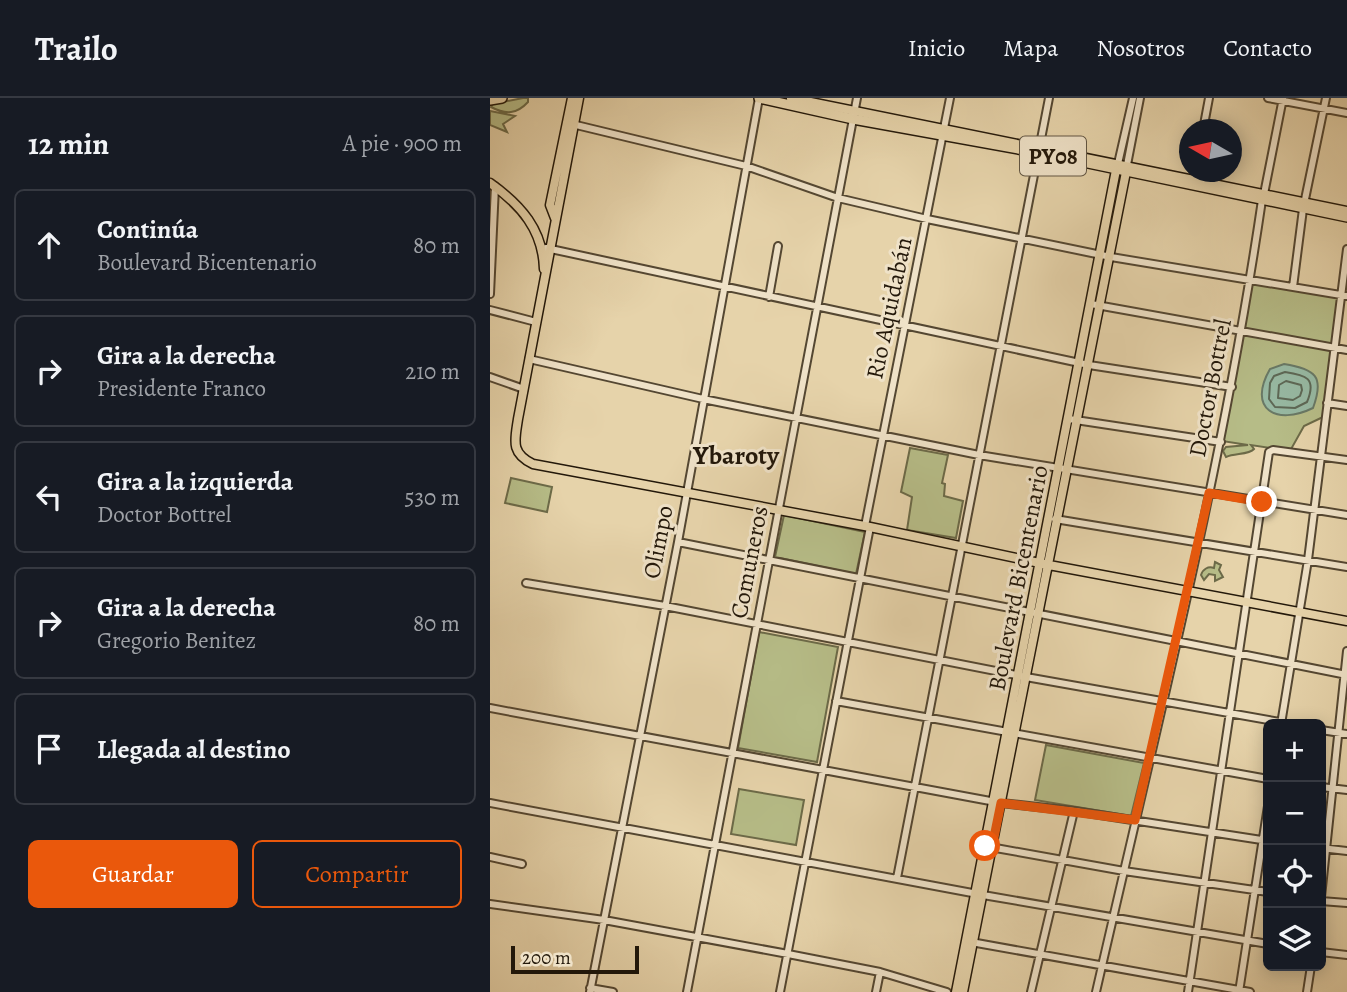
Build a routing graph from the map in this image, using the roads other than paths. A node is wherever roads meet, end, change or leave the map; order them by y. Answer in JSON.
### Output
{"nodes":[{"id":1,"x":502,"y":98,"type":"edge"},
{"id":2,"x":572,"y":98,"type":"edge"},
{"id":3,"x":579,"y":98,"type":"edge"},
{"id":4,"x":759,"y":98,"type":"edge"},
{"id":5,"x":791,"y":98,"type":"edge"},
{"id":6,"x":857,"y":98,"type":"edge"},
{"id":7,"x":950,"y":98,"type":"edge"},
{"id":8,"x":1049,"y":98,"type":"edge"},
{"id":9,"x":1133,"y":98,"type":"edge"},
{"id":10,"x":1140,"y":98,"type":"edge"},
{"id":11,"x":1209,"y":98,"type":"edge"},
{"id":12,"x":1268,"y":98,"type":"edge"},
{"id":13,"x":1326,"y":98,"type":"edge"},
{"id":14,"x":1282,"y":99,"type":"edge"},
{"id":15,"x":490,"y":100,"type":"edge"},
{"id":16,"x":1324,"y":108,"type":"junction"},
{"id":17,"x":1347,"y":113,"type":"edge"},
{"id":18,"x":853,"y":115,"type":"junction"},
{"id":19,"x":1205,"y":119,"type":"edge"},
{"id":20,"x":570,"y":124,"type":"junction"},
{"id":21,"x":944,"y":131,"type":"junction"},
{"id":22,"x":1040,"y":150,"type":"junction"},
{"id":23,"x":746,"y":166,"type":"junction"},
{"id":24,"x":1122,"y":168,"type":"junction"},
{"id":25,"x":1179,"y":174,"type":"edge"},
{"id":26,"x":1214,"y":182,"type":"edge"},
{"id":27,"x":493,"y":185,"type":"edge"},
{"id":28,"x":1263,"y":197,"type":"junction"},
{"id":29,"x":838,"y":198,"type":"junction"},
{"id":30,"x":1304,"y":205,"type":"junction"},
{"id":31,"x":1347,"y":211,"type":"edge"},
{"id":32,"x":1347,"y":217,"type":"edge"},
{"id":33,"x":927,"y":219,"type":"junction"},
{"id":34,"x":1022,"y":239,"type":"junction"},
{"id":35,"x":541,"y":246,"type":"junction"},
{"id":36,"x":778,"y":246,"type":"dead end"},
{"id":37,"x":551,"y":250,"type":"junction"},
{"id":38,"x":1347,"y":250,"type":"edge"},
{"id":39,"x":1106,"y":256,"type":"junction"},
{"id":40,"x":1251,"y":280,"type":"junction"},
{"id":41,"x":544,"y":283,"type":"junction"},
{"id":42,"x":1293,"y":287,"type":"junction"},
{"id":43,"x":723,"y":288,"type":"junction"},
{"id":44,"x":490,"y":294,"type":"edge"},
{"id":45,"x":1344,"y":295,"type":"edge"},
{"id":46,"x":769,"y":297,"type":"junction"},
{"id":47,"x":1096,"y":305,"type":"junction"},
{"id":48,"x":817,"y":306,"type":"junction"},
{"id":49,"x":490,"y":310,"type":"edge"},
{"id":50,"x":536,"y":322,"type":"junction"},
{"id":51,"x":906,"y":326,"type":"junction"},
{"id":52,"x":1241,"y":332,"type":"junction"},
{"id":53,"x":1000,"y":347,"type":"junction"},
{"id":54,"x":1334,"y":347,"type":"junction"},
{"id":55,"x":1347,"y":350,"type":"edge"},
{"id":56,"x":529,"y":359,"type":"junction"},
{"id":57,"x":1084,"y":364,"type":"junction"},
{"id":58,"x":490,"y":377,"type":"edge"},
{"id":59,"x":1232,"y":387,"type":"junction"},
{"id":60,"x":524,"y":389,"type":"junction"},
{"id":61,"x":703,"y":399,"type":"junction"},
{"id":62,"x":1327,"y":403,"type":"junction"},
{"id":63,"x":1347,"y":406,"type":"edge"},
{"id":64,"x":795,"y":418,"type":"junction"},
{"id":65,"x":1074,"y":419,"type":"junction"},
{"id":66,"x":882,"y":436,"type":"junction"},
{"id":67,"x":1221,"y":442,"type":"junction"},
{"id":68,"x":979,"y":455,"type":"junction"},
{"id":69,"x":1321,"y":457,"type":"junction"},
{"id":70,"x":1347,"y":460,"type":"edge"},
{"id":71,"x":1063,"y":470,"type":"junction"},
{"id":72,"x":687,"y":493,"type":"junction"},
{"id":73,"x":1209,"y":493,"type":"junction"},
{"id":74,"x":1262,"y":502,"type":"junction"},
{"id":75,"x":779,"y":509,"type":"junction"},
{"id":76,"x":1315,"y":510,"type":"junction"},
{"id":77,"x":1347,"y":515,"type":"edge"},
{"id":78,"x":1054,"y":519,"type":"junction"},
{"id":79,"x":868,"y":526,"type":"junction"},
{"id":80,"x":678,"y":542,"type":"junction"},
{"id":81,"x":1198,"y":542,"type":"junction"},
{"id":82,"x":961,"y":545,"type":"junction"},
{"id":83,"x":1255,"y":552,"type":"junction"},
{"id":84,"x":769,"y":560,"type":"junction"},
{"id":85,"x":1308,"y":560,"type":"junction"},
{"id":86,"x":1045,"y":563,"type":"junction"},
{"id":87,"x":1347,"y":567,"type":"edge"},
{"id":88,"x":859,"y":578,"type":"junction"},
{"id":89,"x":526,"y":583,"type":"dead end"},
{"id":90,"x":1187,"y":591,"type":"junction"},
{"id":91,"x":950,"y":596,"type":"junction"},
{"id":92,"x":1248,"y":603,"type":"junction"},
{"id":93,"x":665,"y":606,"type":"junction"},
{"id":94,"x":1300,"y":613,"type":"junction"},
{"id":95,"x":1035,"y":614,"type":"junction"},
{"id":96,"x":1347,"y":621,"type":"edge"},
{"id":97,"x":756,"y":624,"type":"junction"},
{"id":98,"x":1176,"y":640,"type":"junction"},
{"id":99,"x":847,"y":642,"type":"junction"},
{"id":100,"x":1347,"y":651,"type":"edge"},
{"id":101,"x":1240,"y":654,"type":"junction"},
{"id":102,"x":939,"y":660,"type":"junction"},
{"id":103,"x":1291,"y":665,"type":"junction"},
{"id":104,"x":1346,"y":675,"type":"edge"},
{"id":105,"x":1022,"y":676,"type":"junction"},
{"id":106,"x":836,"y":701,"type":"junction"},
{"id":107,"x":1162,"y":701,"type":"junction"},
{"id":108,"x":490,"y":708,"type":"edge"},
{"id":109,"x":1231,"y":713,"type":"junction"},
{"id":110,"x":929,"y":718,"type":"junction"},
{"id":111,"x":1263,"y":719,"type":"edge"},
{"id":112,"x":1282,"y":719,"type":"edge"},
{"id":113,"x":1326,"y":731,"type":"edge"},
{"id":114,"x":1011,"y":733,"type":"junction"},
{"id":115,"x":1338,"y":733,"type":"junction"},
{"id":116,"x":1347,"y":734,"type":"edge"},
{"id":117,"x":639,"y":735,"type":"junction"},
{"id":118,"x":733,"y":753,"type":"junction"},
{"id":119,"x":1150,"y":757,"type":"junction"},
{"id":120,"x":824,"y":769,"type":"junction"},
{"id":121,"x":1223,"y":771,"type":"junction"},
{"id":122,"x":1263,"y":778,"type":"edge"},
{"id":123,"x":916,"y":786,"type":"junction"},
{"id":124,"x":1326,"y":788,"type":"edge"},
{"id":125,"x":1332,"y":789,"type":"junction"},
{"id":126,"x":1347,"y":790,"type":"edge"},
{"id":127,"x":998,"y":801,"type":"junction"},
{"id":128,"x":490,"y":804,"type":"edge"},
{"id":129,"x":1074,"y":811,"type":"junction"},
{"id":130,"x":1135,"y":820,"type":"junction"},
{"id":131,"x":621,"y":828,"type":"junction"},
{"id":132,"x":1213,"y":832,"type":"junction"},
{"id":133,"x":1263,"y":840,"type":"edge"},
{"id":134,"x":715,"y":845,"type":"junction"},
{"id":135,"x":1265,"y":845,"type":"edge"},
{"id":136,"x":1323,"y":845,"type":"edge"},
{"id":137,"x":988,"y":847,"type":"junction"},
{"id":138,"x":1326,"y":848,"type":"edge"},
{"id":139,"x":1347,"y":851,"type":"edge"},
{"id":140,"x":490,"y":857,"type":"edge"},
{"id":141,"x":1063,"y":859,"type":"junction"},
{"id":142,"x":807,"y":862,"type":"junction"},
{"id":143,"x":523,"y":864,"type":"dead end"},
{"id":144,"x":1124,"y":871,"type":"junction"},
{"id":145,"x":897,"y":878,"type":"junction"},
{"id":146,"x":1206,"y":883,"type":"junction"},
{"id":147,"x":1255,"y":890,"type":"junction"},
{"id":148,"x":1263,"y":891,"type":"edge"},
{"id":149,"x":979,"y":894,"type":"junction"},
{"id":150,"x":1326,"y":900,"type":"edge"},
{"id":151,"x":1347,"y":903,"type":"edge"},
{"id":152,"x":490,"y":904,"type":"edge"},
{"id":153,"x":1051,"y":906,"type":"junction"},
{"id":154,"x":1113,"y":917,"type":"junction"},
{"id":155,"x":604,"y":920,"type":"junction"},
{"id":156,"x":1198,"y":931,"type":"junction"},
{"id":157,"x":697,"y":937,"type":"junction"},
{"id":158,"x":1247,"y":940,"type":"junction"},
{"id":159,"x":970,"y":942,"type":"junction"},
{"id":160,"x":1263,"y":943,"type":"edge"},
{"id":161,"x":1326,"y":953,"type":"edge"},
{"id":162,"x":788,"y":954,"type":"junction"},
{"id":163,"x":1039,"y":955,"type":"junction"},
{"id":164,"x":1347,"y":955,"type":"edge"},
{"id":165,"x":1102,"y":966,"type":"junction"},
{"id":166,"x":1310,"y":971,"type":"edge"},
{"id":167,"x":880,"y":972,"type":"junction"},
{"id":168,"x":1189,"y":981,"type":"junction"},
{"id":169,"x":590,"y":990,"type":"edge"},
{"id":170,"x":1239,"y":991,"type":"edge"},
{"id":171,"x":613,"y":992,"type":"edge"},
{"id":172,"x":687,"y":992,"type":"edge"},
{"id":173,"x":780,"y":992,"type":"edge"},
{"id":174,"x":876,"y":992,"type":"edge"},
{"id":175,"x":947,"y":992,"type":"edge"},
{"id":176,"x":956,"y":992,"type":"edge"},
{"id":177,"x":963,"y":992,"type":"edge"},
{"id":178,"x":1031,"y":992,"type":"edge"},
{"id":179,"x":1096,"y":992,"type":"edge"},
{"id":180,"x":1188,"y":992,"type":"edge"},
{"id":181,"x":1250,"y":992,"type":"edge"},
{"id":182,"x":1307,"y":992,"type":"edge"}],
"edges":[{"from":1,"to":15,"type":"highway"},
{"from":2,"to":20,"type":"main road"},
{"from":3,"to":20,"type":"main road"},
{"from":4,"to":18,"type":"highway","number":"PY08"},
{"from":4,"to":23,"type":"street","name":"Olimpo"},
{"from":5,"to":18,"type":"main road"},
{"from":6,"to":18,"type":"street","name":"Comuneros"},
{"from":7,"to":21,"type":"street","name":"Rio Aquidabán"},
{"from":8,"to":22,"type":"street"},
{"from":9,"to":24,"type":"street"},
{"from":10,"to":24,"type":"street"},
{"from":11,"to":19,"type":"street"},
{"from":12,"to":14,"type":"street"},
{"from":13,"to":16,"type":"street"},
{"from":14,"to":16,"type":"street"},
{"from":14,"to":28,"type":"street","name":"Doctor Bottrel"},
{"from":16,"to":17,"type":"street"},
{"from":16,"to":30,"type":"street"},
{"from":18,"to":21,"type":"highway","number":"PY08"},
{"from":18,"to":29,"type":"street","name":"Comuneros"},
{"from":20,"to":23,"type":"street"},
{"from":20,"to":37,"type":"main road"},
{"from":21,"to":22,"type":"highway","number":"PY08"},
{"from":21,"to":33,"type":"street","name":"Rio Aquidabán"},
{"from":22,"to":24,"type":"highway","number":"PY08"},
{"from":22,"to":34,"type":"street"},
{"from":23,"to":29,"type":"street"},
{"from":23,"to":43,"type":"street","name":"Olimpo"},
{"from":24,"to":25,"type":"main road"},
{"from":24,"to":28,"type":"highway","number":"PY08"},
{"from":24,"to":39,"type":"main road","name":"Boulevard Bicentenario"},
{"from":26,"to":28,"type":"main road"},
{"from":27,"to":35,"type":"main road"},
{"from":27,"to":44,"type":"street"},
{"from":28,"to":30,"type":"highway","number":"PY08"},
{"from":28,"to":40,"type":"street","name":"Doctor Bottrel"},
{"from":29,"to":33,"type":"street"},
{"from":29,"to":48,"type":"street","name":"Comuneros"},
{"from":30,"to":31,"type":"main road"},
{"from":30,"to":32,"type":"highway","number":"PY08"},
{"from":30,"to":42,"type":"street"},
{"from":33,"to":34,"type":"street"},
{"from":33,"to":51,"type":"street","name":"Rio Aquidabán"},
{"from":34,"to":39,"type":"street"},
{"from":34,"to":53,"type":"street"},
{"from":35,"to":37,"type":"street"},
{"from":35,"to":41,"type":"main road"},
{"from":36,"to":46,"type":"street"},
{"from":37,"to":41,"type":"main road"},
{"from":37,"to":43,"type":"street"},
{"from":38,"to":45,"type":"street"},
{"from":39,"to":40,"type":"street"},
{"from":39,"to":47,"type":"main road","name":"Boulevard Bicentenario"},
{"from":40,"to":42,"type":"street"},
{"from":40,"to":52,"type":"street","name":"Doctor Bottrel"},
{"from":41,"to":50,"type":"main road"},
{"from":42,"to":45,"type":"street"},
{"from":43,"to":46,"type":"street"},
{"from":43,"to":61,"type":"street","name":"Olimpo"},
{"from":45,"to":54,"type":"street"},
{"from":46,"to":48,"type":"street"},
{"from":47,"to":52,"type":"street"},
{"from":47,"to":57,"type":"main road","name":"Boulevard Bicentenario"},
{"from":48,"to":51,"type":"street"},
{"from":48,"to":64,"type":"street","name":"Comuneros"},
{"from":49,"to":50,"type":"street"},
{"from":50,"to":56,"type":"main road"},
{"from":51,"to":53,"type":"street"},
{"from":51,"to":66,"type":"street","name":"Rio Aquidabán"},
{"from":52,"to":54,"type":"street"},
{"from":52,"to":59,"type":"street","name":"Doctor Bottrel"},
{"from":53,"to":57,"type":"street"},
{"from":53,"to":68,"type":"street"},
{"from":54,"to":55,"type":"street"},
{"from":54,"to":62,"type":"street"},
{"from":56,"to":60,"type":"main road"},
{"from":56,"to":61,"type":"street"},
{"from":57,"to":59,"type":"street"},
{"from":57,"to":65,"type":"main road","name":"Boulevard Bicentenario"},
{"from":58,"to":60,"type":"street"},
{"from":59,"to":67,"type":"street","name":"Doctor Bottrel"},
{"from":60,"to":72,"type":"main road"},
{"from":61,"to":64,"type":"street"},
{"from":61,"to":72,"type":"street","name":"Olimpo"},
{"from":62,"to":63,"type":"street"},
{"from":62,"to":69,"type":"street"},
{"from":64,"to":66,"type":"street"},
{"from":64,"to":75,"type":"street","name":"Comuneros"},
{"from":65,"to":67,"type":"street"},
{"from":65,"to":71,"type":"main road","name":"Boulevard Bicentenario"},
{"from":66,"to":68,"type":"street"},
{"from":66,"to":79,"type":"street","name":"Rio Aquidabán"},
{"from":67,"to":73,"type":"street","name":"Doctor Bottrel"},
{"from":68,"to":71,"type":"street"},
{"from":68,"to":82,"type":"street"},
{"from":69,"to":70,"type":"street"},
{"from":69,"to":74,"type":"street"},
{"from":69,"to":76,"type":"street"},
{"from":71,"to":73,"type":"street"},
{"from":71,"to":78,"type":"main road","name":"Boulevard Bicentenario"},
{"from":72,"to":75,"type":"main road"},
{"from":72,"to":80,"type":"street","name":"Olimpo"},
{"from":73,"to":74,"type":"street"},
{"from":73,"to":81,"type":"street","name":"Doctor Bottrel"},
{"from":74,"to":76,"type":"street"},
{"from":74,"to":83,"type":"street"},
{"from":75,"to":79,"type":"main road"},
{"from":75,"to":84,"type":"street","name":"Comuneros"},
{"from":76,"to":77,"type":"street"},
{"from":76,"to":85,"type":"street"},
{"from":78,"to":81,"type":"street"},
{"from":78,"to":86,"type":"main road","name":"Boulevard Bicentenario"},
{"from":79,"to":82,"type":"main road"},
{"from":79,"to":88,"type":"street","name":"Rio Aquidabán"},
{"from":80,"to":84,"type":"street"},
{"from":80,"to":93,"type":"street","name":"Olimpo"},
{"from":81,"to":83,"type":"street"},
{"from":81,"to":90,"type":"street","name":"Doctor Bottrel"},
{"from":82,"to":86,"type":"main road"},
{"from":82,"to":91,"type":"street"},
{"from":83,"to":85,"type":"street"},
{"from":83,"to":92,"type":"street"},
{"from":84,"to":88,"type":"street"},
{"from":84,"to":97,"type":"street","name":"Comuneros"},
{"from":85,"to":87,"type":"street"},
{"from":85,"to":94,"type":"street"},
{"from":86,"to":90,"type":"main road"},
{"from":86,"to":95,"type":"main road","name":"Boulevard Bicentenario"},
{"from":88,"to":91,"type":"street"},
{"from":88,"to":99,"type":"street","name":"Rio Aquidabán"},
{"from":89,"to":93,"type":"street"},
{"from":90,"to":92,"type":"main road"},
{"from":90,"to":98,"type":"street","name":"Doctor Bottrel"},
{"from":91,"to":95,"type":"street"},
{"from":91,"to":102,"type":"street"},
{"from":92,"to":94,"type":"main road"},
{"from":92,"to":101,"type":"street"},
{"from":93,"to":97,"type":"street"},
{"from":93,"to":117,"type":"street","name":"Olimpo"},
{"from":94,"to":96,"type":"main road"},
{"from":94,"to":103,"type":"street"},
{"from":95,"to":98,"type":"street"},
{"from":95,"to":105,"type":"main road","name":"Boulevard Bicentenario"},
{"from":97,"to":99,"type":"street"},
{"from":97,"to":118,"type":"street","name":"Comuneros"},
{"from":98,"to":101,"type":"street"},
{"from":98,"to":107,"type":"street","name":"Doctor Bottrel"},
{"from":99,"to":102,"type":"street"},
{"from":99,"to":106,"type":"street","name":"Rio Aquidabán"},
{"from":100,"to":104,"type":"street"},
{"from":101,"to":103,"type":"street"},
{"from":101,"to":109,"type":"street"},
{"from":102,"to":105,"type":"street"},
{"from":102,"to":110,"type":"street"},
{"from":103,"to":104,"type":"street"},
{"from":103,"to":112,"type":"street"},
{"from":104,"to":115,"type":"street"},
{"from":105,"to":107,"type":"street"},
{"from":105,"to":114,"type":"main road","name":"Boulevard Bicentenario"},
{"from":106,"to":110,"type":"street"},
{"from":106,"to":120,"type":"street","name":"Rio Aquidabán"},
{"from":107,"to":109,"type":"street"},
{"from":107,"to":119,"type":"street","name":"Doctor Bottrel"},
{"from":108,"to":117,"type":"street"},
{"from":109,"to":111,"type":"street"},
{"from":109,"to":121,"type":"street"},
{"from":110,"to":114,"type":"street"},
{"from":110,"to":123,"type":"street"},
{"from":113,"to":115,"type":"street"},
{"from":114,"to":119,"type":"street"},
{"from":114,"to":127,"type":"main road","name":"Boulevard Bicentenario"},
{"from":115,"to":116,"type":"street"},
{"from":115,"to":125,"type":"street"},
{"from":117,"to":118,"type":"street"},
{"from":117,"to":131,"type":"street","name":"Olimpo"},
{"from":118,"to":120,"type":"street"},
{"from":118,"to":134,"type":"street","name":"Comuneros"},
{"from":119,"to":121,"type":"street"},
{"from":119,"to":130,"type":"street","name":"Doctor Bottrel"},
{"from":120,"to":123,"type":"street"},
{"from":120,"to":142,"type":"street","name":"Rio Aquidabán"},
{"from":121,"to":122,"type":"street"},
{"from":121,"to":132,"type":"street"},
{"from":123,"to":127,"type":"street"},
{"from":123,"to":145,"type":"street"},
{"from":124,"to":125,"type":"street"},
{"from":125,"to":126,"type":"street"},
{"from":125,"to":136,"type":"street"},
{"from":127,"to":129,"type":"street"},
{"from":127,"to":137,"type":"main road","name":"Boulevard Bicentenario"},
{"from":128,"to":131,"type":"street"},
{"from":129,"to":130,"type":"street"},
{"from":129,"to":141,"type":"street"},
{"from":130,"to":132,"type":"street"},
{"from":130,"to":144,"type":"street","name":"Doctor Bottrel"},
{"from":131,"to":134,"type":"street"},
{"from":131,"to":155,"type":"street","name":"Olimpo"},
{"from":132,"to":133,"type":"street"},
{"from":132,"to":146,"type":"street"},
{"from":134,"to":142,"type":"street"},
{"from":134,"to":157,"type":"street","name":"Comuneros"},
{"from":135,"to":147,"type":"street"},
{"from":137,"to":141,"type":"street"},
{"from":137,"to":149,"type":"main road","name":"Boulevard Bicentenario"},
{"from":138,"to":139,"type":"street"},
{"from":140,"to":143,"type":"street"},
{"from":141,"to":144,"type":"street"},
{"from":141,"to":153,"type":"street"},
{"from":142,"to":145,"type":"street"},
{"from":142,"to":162,"type":"street","name":"Rio Aquidabán"},
{"from":144,"to":146,"type":"street"},
{"from":144,"to":154,"type":"street","name":"Doctor Bottrel"},
{"from":145,"to":149,"type":"street"},
{"from":146,"to":147,"type":"street"},
{"from":146,"to":156,"type":"street"},
{"from":147,"to":148,"type":"street"},
{"from":147,"to":158,"type":"street"},
{"from":149,"to":153,"type":"street"},
{"from":149,"to":159,"type":"main road","name":"Boulevard Bicentenario"},
{"from":150,"to":151,"type":"street"},
{"from":152,"to":155,"type":"street"},
{"from":153,"to":154,"type":"street"},
{"from":153,"to":163,"type":"street"},
{"from":154,"to":156,"type":"street"},
{"from":154,"to":165,"type":"street","name":"Doctor Bottrel"},
{"from":155,"to":157,"type":"street"},
{"from":155,"to":169,"type":"street","name":"Olimpo"},
{"from":156,"to":158,"type":"street"},
{"from":156,"to":168,"type":"street"},
{"from":157,"to":162,"type":"street"},
{"from":157,"to":172,"type":"street","name":"Comuneros"},
{"from":158,"to":160,"type":"street"},
{"from":158,"to":170,"type":"street"},
{"from":159,"to":163,"type":"street"},
{"from":159,"to":176,"type":"main road","name":"Boulevard Bicentenario"},
{"from":159,"to":177,"type":"main road","name":"Boulevard Bicentenario"},
{"from":161,"to":164,"type":"street"},
{"from":162,"to":167,"type":"street"},
{"from":162,"to":173,"type":"street","name":"Rio Aquidabán"},
{"from":163,"to":165,"type":"street"},
{"from":163,"to":178,"type":"street"},
{"from":165,"to":168,"type":"street"},
{"from":165,"to":179,"type":"street","name":"Doctor Bottrel"},
{"from":166,"to":182,"type":"street"},
{"from":167,"to":174,"type":"street"},
{"from":167,"to":175,"type":"street"},
{"from":168,"to":170,"type":"street"},
{"from":168,"to":180,"type":"street"},
{"from":169,"to":171,"type":"street"},
{"from":170,"to":181,"type":"street"}]}
